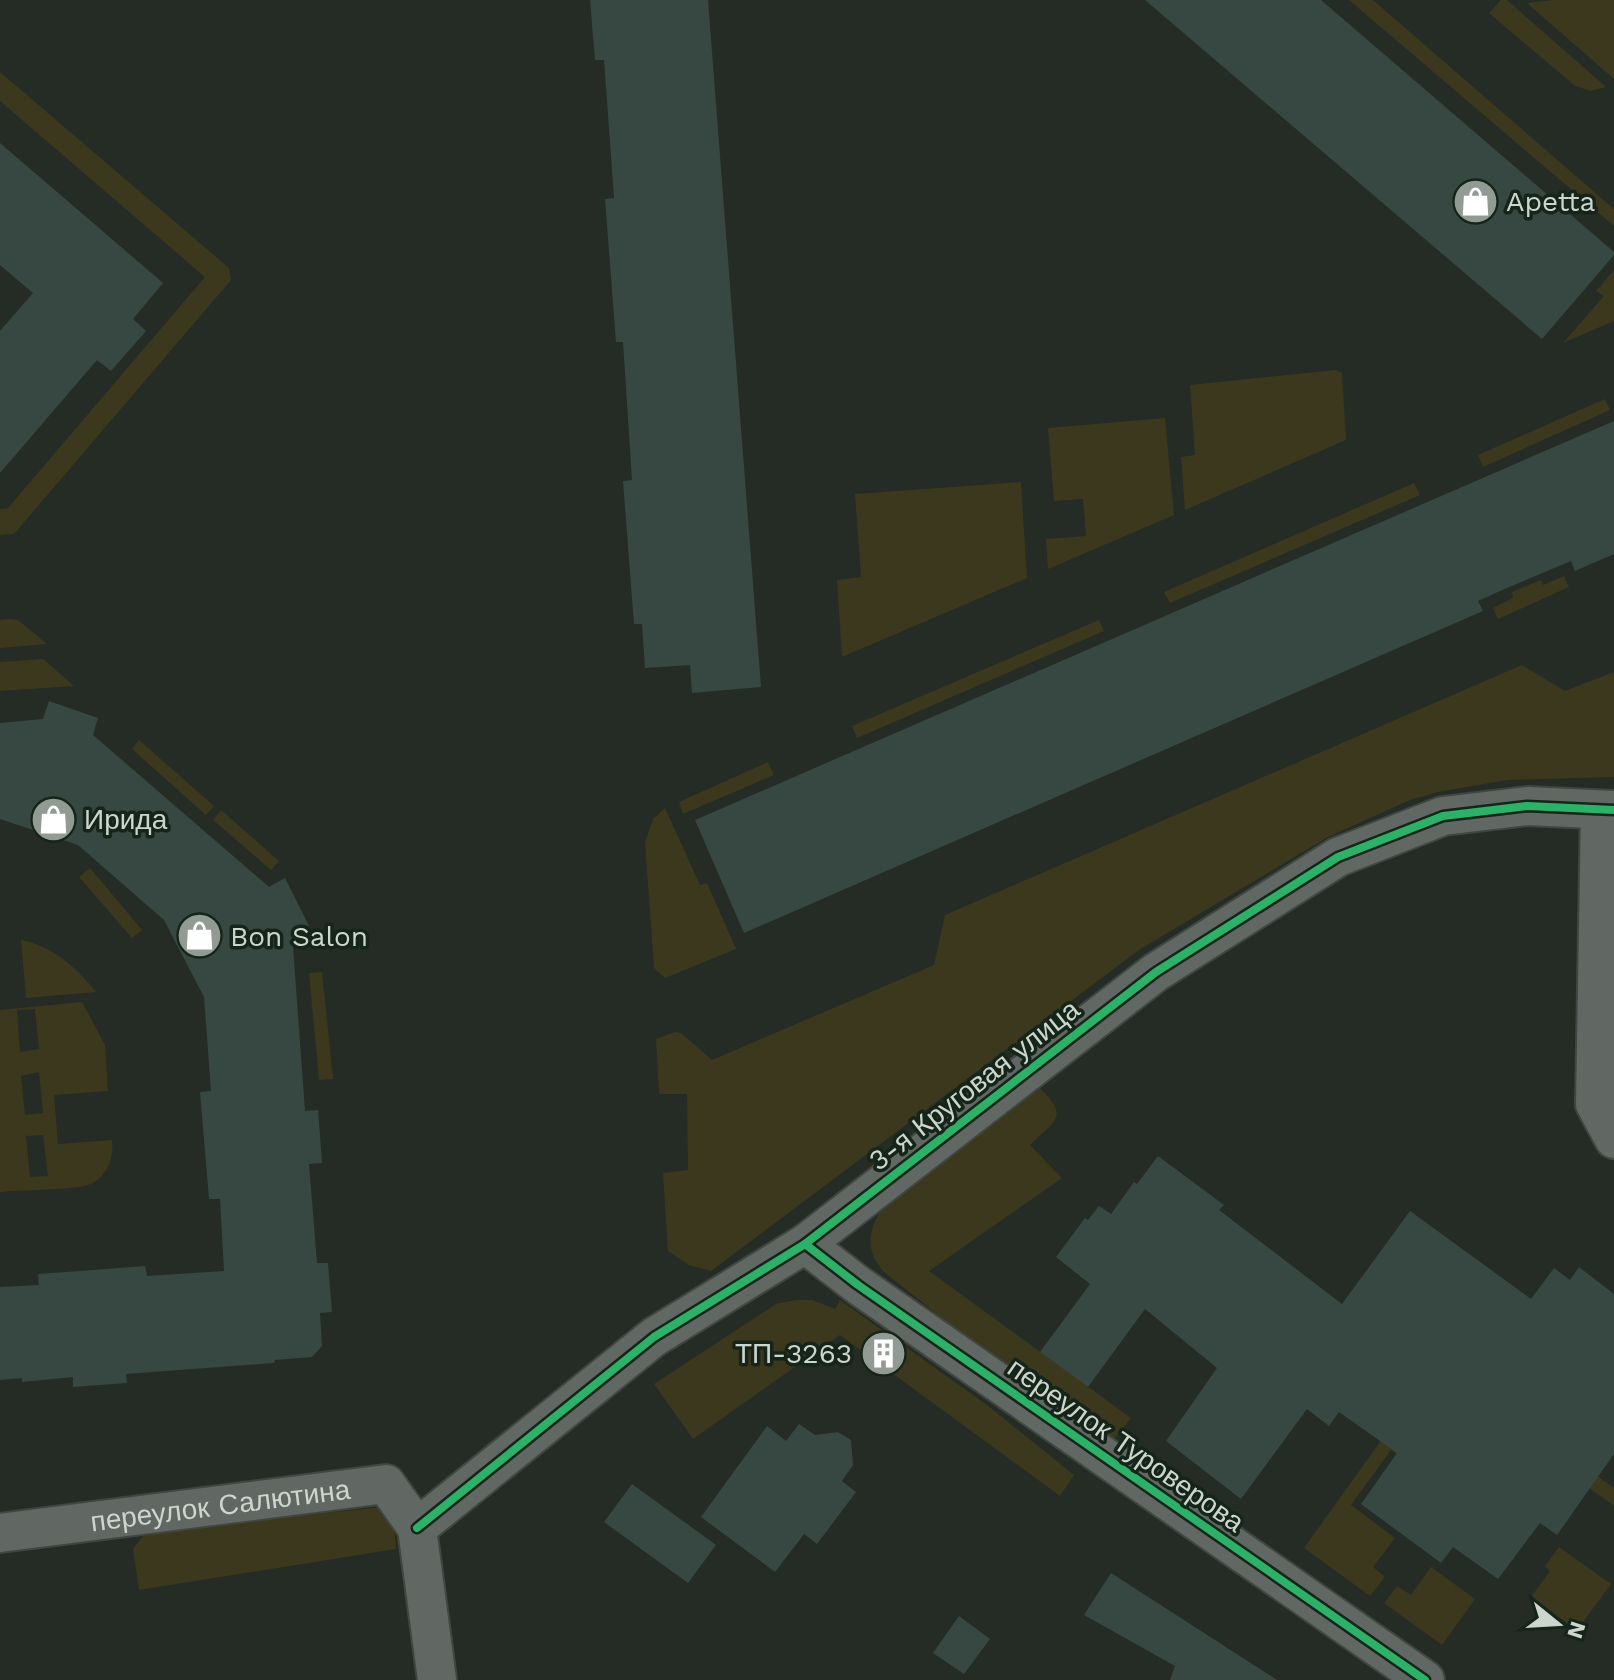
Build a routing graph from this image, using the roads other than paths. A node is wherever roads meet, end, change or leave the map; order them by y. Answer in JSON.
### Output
{"nodes":[{"id":1,"x":1607,"y":810,"type":"edge"},
{"id":2,"x":1614,"y":1139,"type":"edge"},
{"id":3,"x":805,"y":1244,"type":"junction"},
{"id":4,"x":417,"y":1528,"type":"junction"},
{"id":5,"x":0,"y":1533,"type":"edge"},
{"id":6,"x":437,"y":1680,"type":"edge"},
{"id":7,"x":1425,"y":1680,"type":"edge"}],
"edges":[{"from":1,"to":2,"type":"street"},
{"from":1,"to":3,"type":"street","name":"3-я Круговая улица"},
{"from":3,"to":4,"type":"street","name":"3-я Круговая улица"},
{"from":3,"to":7,"type":"street","name":"переулок Туроверова"},
{"from":4,"to":5,"type":"street","name":"переулок Салютина"},
{"from":4,"to":6,"type":"street"}]}
